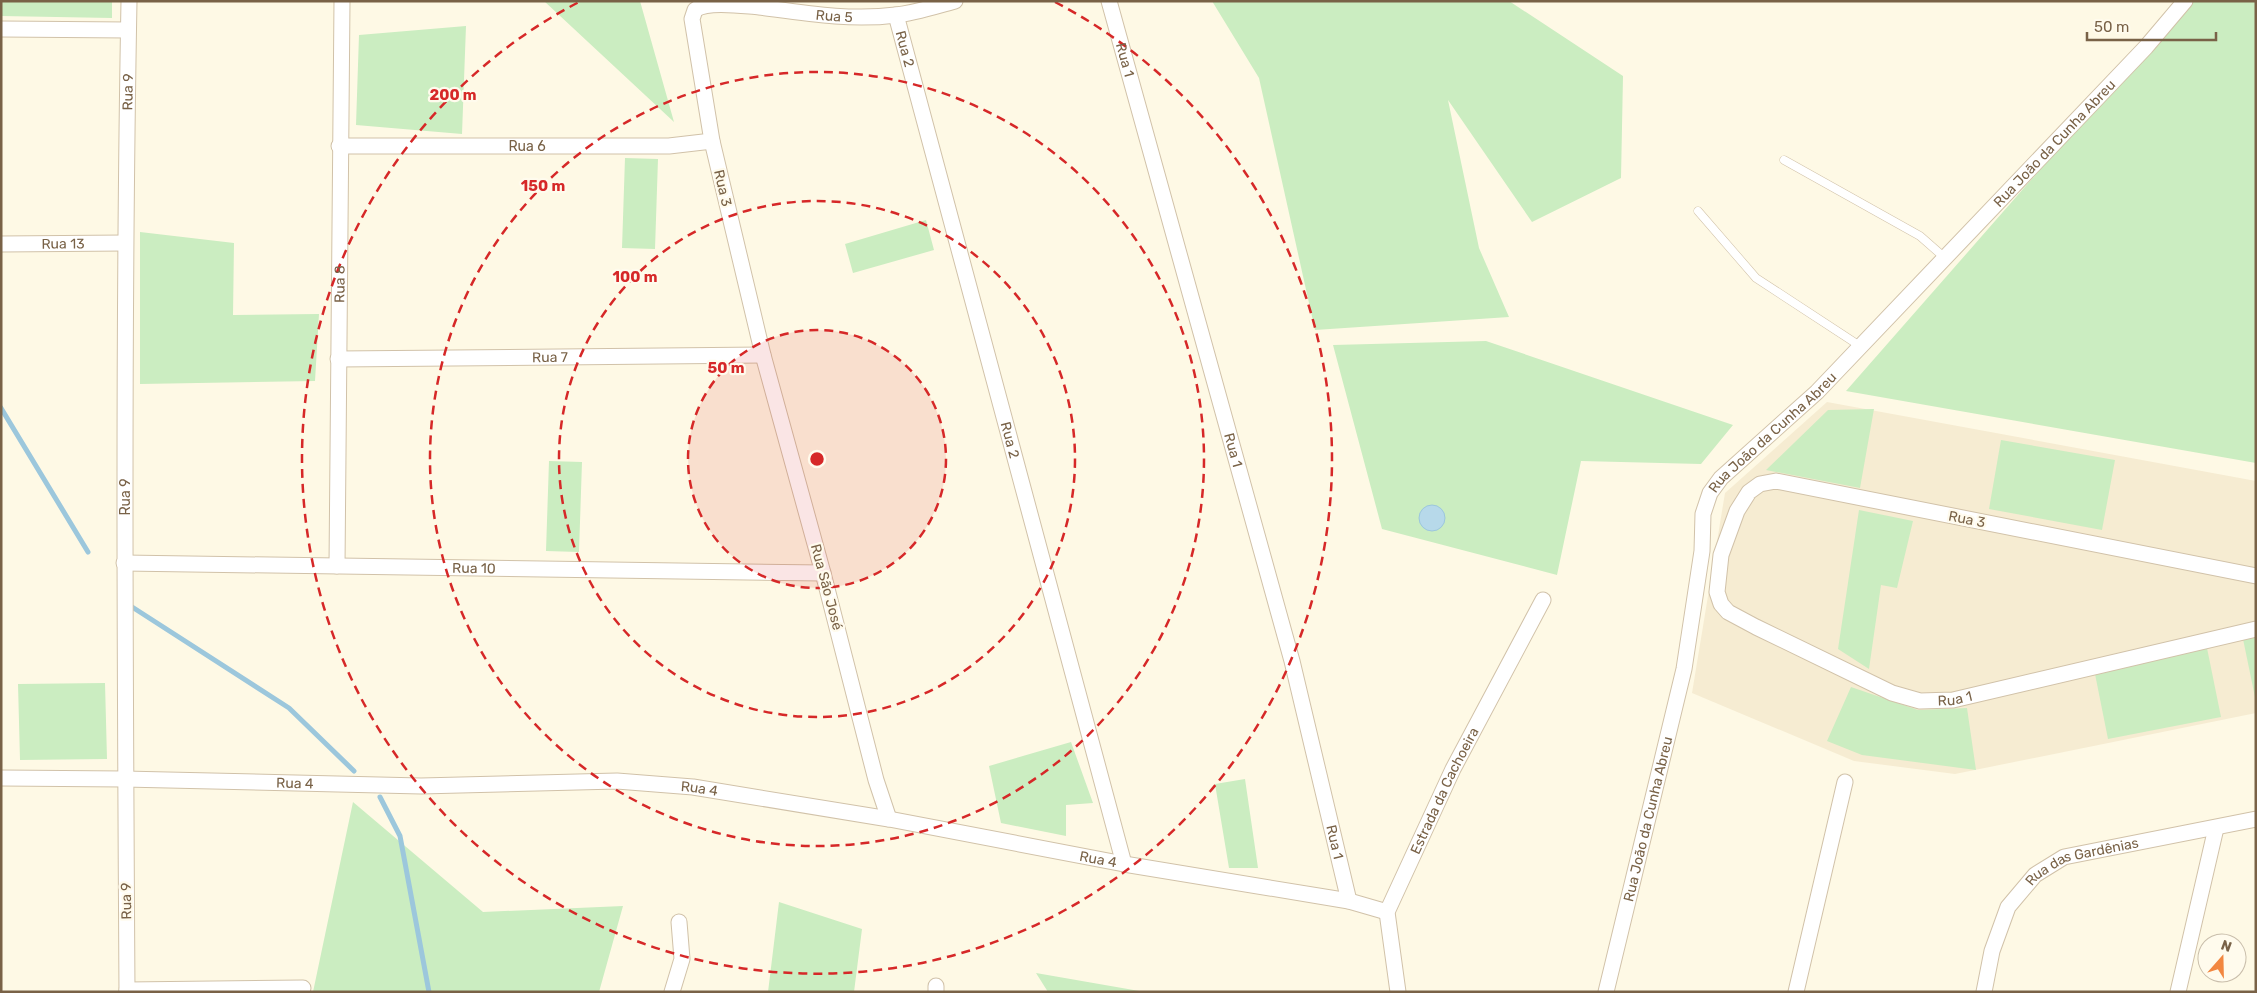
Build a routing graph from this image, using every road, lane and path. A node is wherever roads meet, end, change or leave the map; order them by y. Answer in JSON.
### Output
{"nodes":[{"id":1,"x":128,"y":1,"type":"edge"},
{"id":2,"x":342,"y":1,"type":"edge"},
{"id":3,"x":955,"y":1,"type":"edge"},
{"id":4,"x":1109,"y":1,"type":"edge"},
{"id":5,"x":2186,"y":1,"type":"edge"},
{"id":6,"x":896,"y":15,"type":"junction"},
{"id":7,"x":692,"y":20,"type":"joint"},
{"id":8,"x":1,"y":29,"type":"edge"},
{"id":9,"x":128,"y":30,"type":"junction"},
{"id":10,"x":712,"y":141,"type":"junction"},
{"id":11,"x":339,"y":146,"type":"junction"},
{"id":12,"x":1784,"y":160,"type":"dead end"},
{"id":13,"x":1698,"y":210,"type":"dead end"},
{"id":14,"x":125,"y":243,"type":"junction"},
{"id":15,"x":1,"y":244,"type":"edge"},
{"id":16,"x":1945,"y":258,"type":"junction"},
{"id":17,"x":1860,"y":346,"type":"junction"},
{"id":18,"x":763,"y":355,"type":"junction"},
{"id":19,"x":338,"y":359,"type":"junction"},
{"id":20,"x":1702,"y":551,"type":"junction"},
{"id":21,"x":1720,"y":555,"type":"junction"},
{"id":22,"x":124,"y":563,"type":"junction"},
{"id":23,"x":337,"y":566,"type":"junction"},
{"id":24,"x":823,"y":573,"type":"junction"},
{"id":25,"x":2256,"y":576,"type":"edge"},
{"id":26,"x":1543,"y":600,"type":"dead end"},
{"id":27,"x":2256,"y":629,"type":"edge"},
{"id":28,"x":1,"y":778,"type":"edge"},
{"id":29,"x":124,"y":779,"type":"junction"},
{"id":30,"x":1845,"y":782,"type":"dead end"},
{"id":31,"x":889,"y":819,"type":"junction"},
{"id":32,"x":2256,"y":819,"type":"edge"},
{"id":33,"x":2216,"y":828,"type":"junction"},
{"id":34,"x":1124,"y":864,"type":"junction"},
{"id":35,"x":1349,"y":901,"type":"junction"},
{"id":36,"x":1387,"y":912,"type":"junction"},
{"id":37,"x":679,"y":922,"type":"dead end"},
{"id":38,"x":303,"y":988,"type":"dead end"},
{"id":39,"x":126,"y":991,"type":"edge"},
{"id":40,"x":672,"y":992,"type":"edge"},
{"id":41,"x":1398,"y":992,"type":"edge"},
{"id":42,"x":1606,"y":992,"type":"edge"},
{"id":43,"x":1796,"y":992,"type":"edge"},
{"id":44,"x":1984,"y":992,"type":"edge"},
{"id":45,"x":2178,"y":992,"type":"edge"}],
"edges":[{"from":1,"to":9,"type":"street","name":"Rua 9"},
{"from":2,"to":11,"type":"street","name":"Rua 8"},
{"from":3,"to":6,"type":"street"},
{"from":4,"to":35,"type":"street","name":"Rua 1"},
{"from":5,"to":16,"type":"street","name":"Rua João da Cunha Abreu"},
{"from":6,"to":7,"type":"street","name":"Rua 5"},
{"from":6,"to":34,"type":"street","name":"Rua 2"},
{"from":7,"to":10,"type":"street","name":"Rua 3"},
{"from":8,"to":9,"type":"street"},
{"from":9,"to":14,"type":"street","name":"Rua 9"},
{"from":10,"to":11,"type":"street","name":"Rua 6"},
{"from":10,"to":18,"type":"street","name":"Rua 3"},
{"from":11,"to":19,"type":"street","name":"Rua 8"},
{"from":12,"to":16,"type":"lane"},
{"from":13,"to":17,"type":"lane"},
{"from":14,"to":15,"type":"street","name":"Rua 13"},
{"from":14,"to":22,"type":"street","name":"Rua 9"},
{"from":16,"to":17,"type":"street","name":"Rua João da Cunha Abreu"},
{"from":17,"to":20,"type":"street","name":"Rua João da Cunha Abreu"},
{"from":18,"to":19,"type":"street","name":"Rua 7"},
{"from":18,"to":24,"type":"street","name":"Rua São José"},
{"from":19,"to":23,"type":"street","name":"Rua 8"},
{"from":20,"to":21,"type":"street"},
{"from":20,"to":42,"type":"street","name":"Rua João da Cunha Abreu"},
{"from":21,"to":25,"type":"street","name":"Rua 3"},
{"from":21,"to":27,"type":"street","name":"Rua 1"},
{"from":22,"to":23,"type":"street","name":"Rua 10"},
{"from":22,"to":29,"type":"street","name":"Rua 9"},
{"from":23,"to":24,"type":"street","name":"Rua 10"},
{"from":24,"to":31,"type":"street","name":"Rua São José"},
{"from":26,"to":36,"type":"street","name":"Estrada da Cachoeira"},
{"from":28,"to":29,"type":"street","name":"Rua 4"},
{"from":29,"to":31,"type":"street","name":"Rua 4"},
{"from":29,"to":39,"type":"street","name":"Rua 9"},
{"from":30,"to":43,"type":"street"},
{"from":31,"to":34,"type":"street","name":"Rua 4"},
{"from":32,"to":33,"type":"street","name":"Rua das Gardênias"},
{"from":33,"to":44,"type":"street","name":"Rua das Gardênias"},
{"from":33,"to":45,"type":"street"},
{"from":34,"to":35,"type":"street","name":"Rua 4"},
{"from":35,"to":36,"type":"street","name":"Rua 4"},
{"from":36,"to":41,"type":"street"},
{"from":37,"to":40,"type":"street"},
{"from":38,"to":39,"type":"street"}]}
